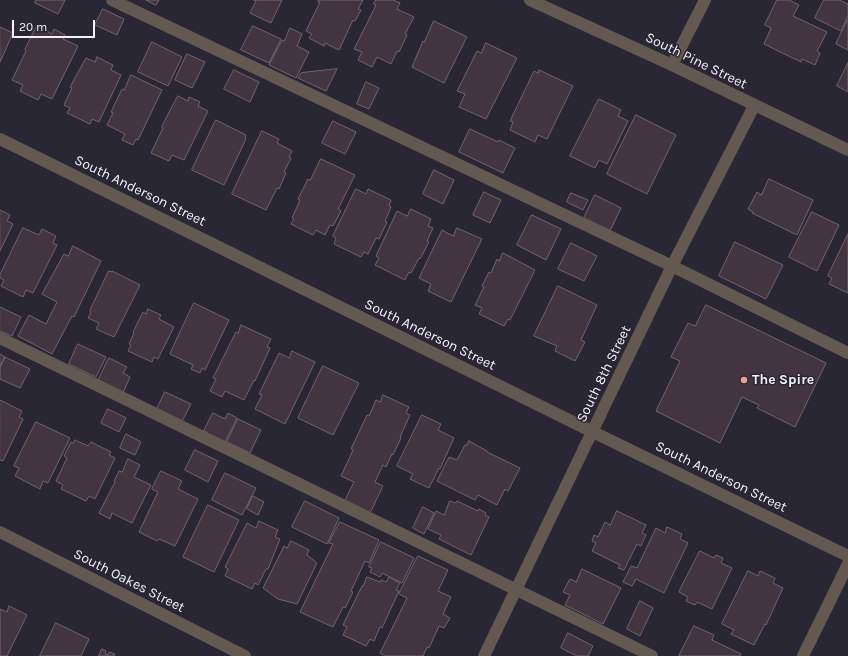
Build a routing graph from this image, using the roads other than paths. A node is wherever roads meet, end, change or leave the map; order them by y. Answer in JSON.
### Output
{"nodes":[{"id":1,"x":112,"y":0,"type":"edge"},
{"id":2,"x":530,"y":0,"type":"edge"},
{"id":3,"x":705,"y":0,"type":"edge"},
{"id":4,"x":672,"y":65,"type":"junction"},
{"id":5,"x":754,"y":106,"type":"junction"},
{"id":6,"x":0,"y":139,"type":"edge"},
{"id":7,"x":848,"y":150,"type":"edge"},
{"id":8,"x":672,"y":266,"type":"junction"},
{"id":9,"x":0,"y":338,"type":"edge"},
{"id":10,"x":848,"y":353,"type":"edge"},
{"id":11,"x":593,"y":432,"type":"junction"},
{"id":12,"x":0,"y":532,"type":"edge"},
{"id":13,"x":848,"y":556,"type":"edge"},
{"id":14,"x":848,"y":564,"type":"edge"},
{"id":15,"x":516,"y":589,"type":"junction"},
{"id":16,"x":245,"y":656,"type":"edge"},
{"id":17,"x":484,"y":656,"type":"edge"},
{"id":18,"x":652,"y":656,"type":"edge"},
{"id":19,"x":803,"y":656,"type":"edge"}],
"edges":[{"from":1,"to":8,"type":"street"},
{"from":2,"to":4,"type":"street","name":"South Pine Street"},
{"from":3,"to":4,"type":"street"},
{"from":4,"to":5,"type":"street","name":"South Pine Street"},
{"from":5,"to":7,"type":"street","name":"South Pine Street"},
{"from":5,"to":8,"type":"street","name":"South 8th Street"},
{"from":6,"to":11,"type":"street","name":"South Anderson Street"},
{"from":8,"to":10,"type":"street"},
{"from":8,"to":11,"type":"street","name":"South 8th Street"},
{"from":9,"to":15,"type":"street"},
{"from":11,"to":13,"type":"street","name":"South Anderson Street"},
{"from":11,"to":15,"type":"street","name":"South 8th Street"},
{"from":12,"to":16,"type":"street","name":"South Oakes Street"},
{"from":14,"to":19,"type":"street"},
{"from":15,"to":17,"type":"street","name":"South 8th Street"},
{"from":15,"to":18,"type":"street"}]}
